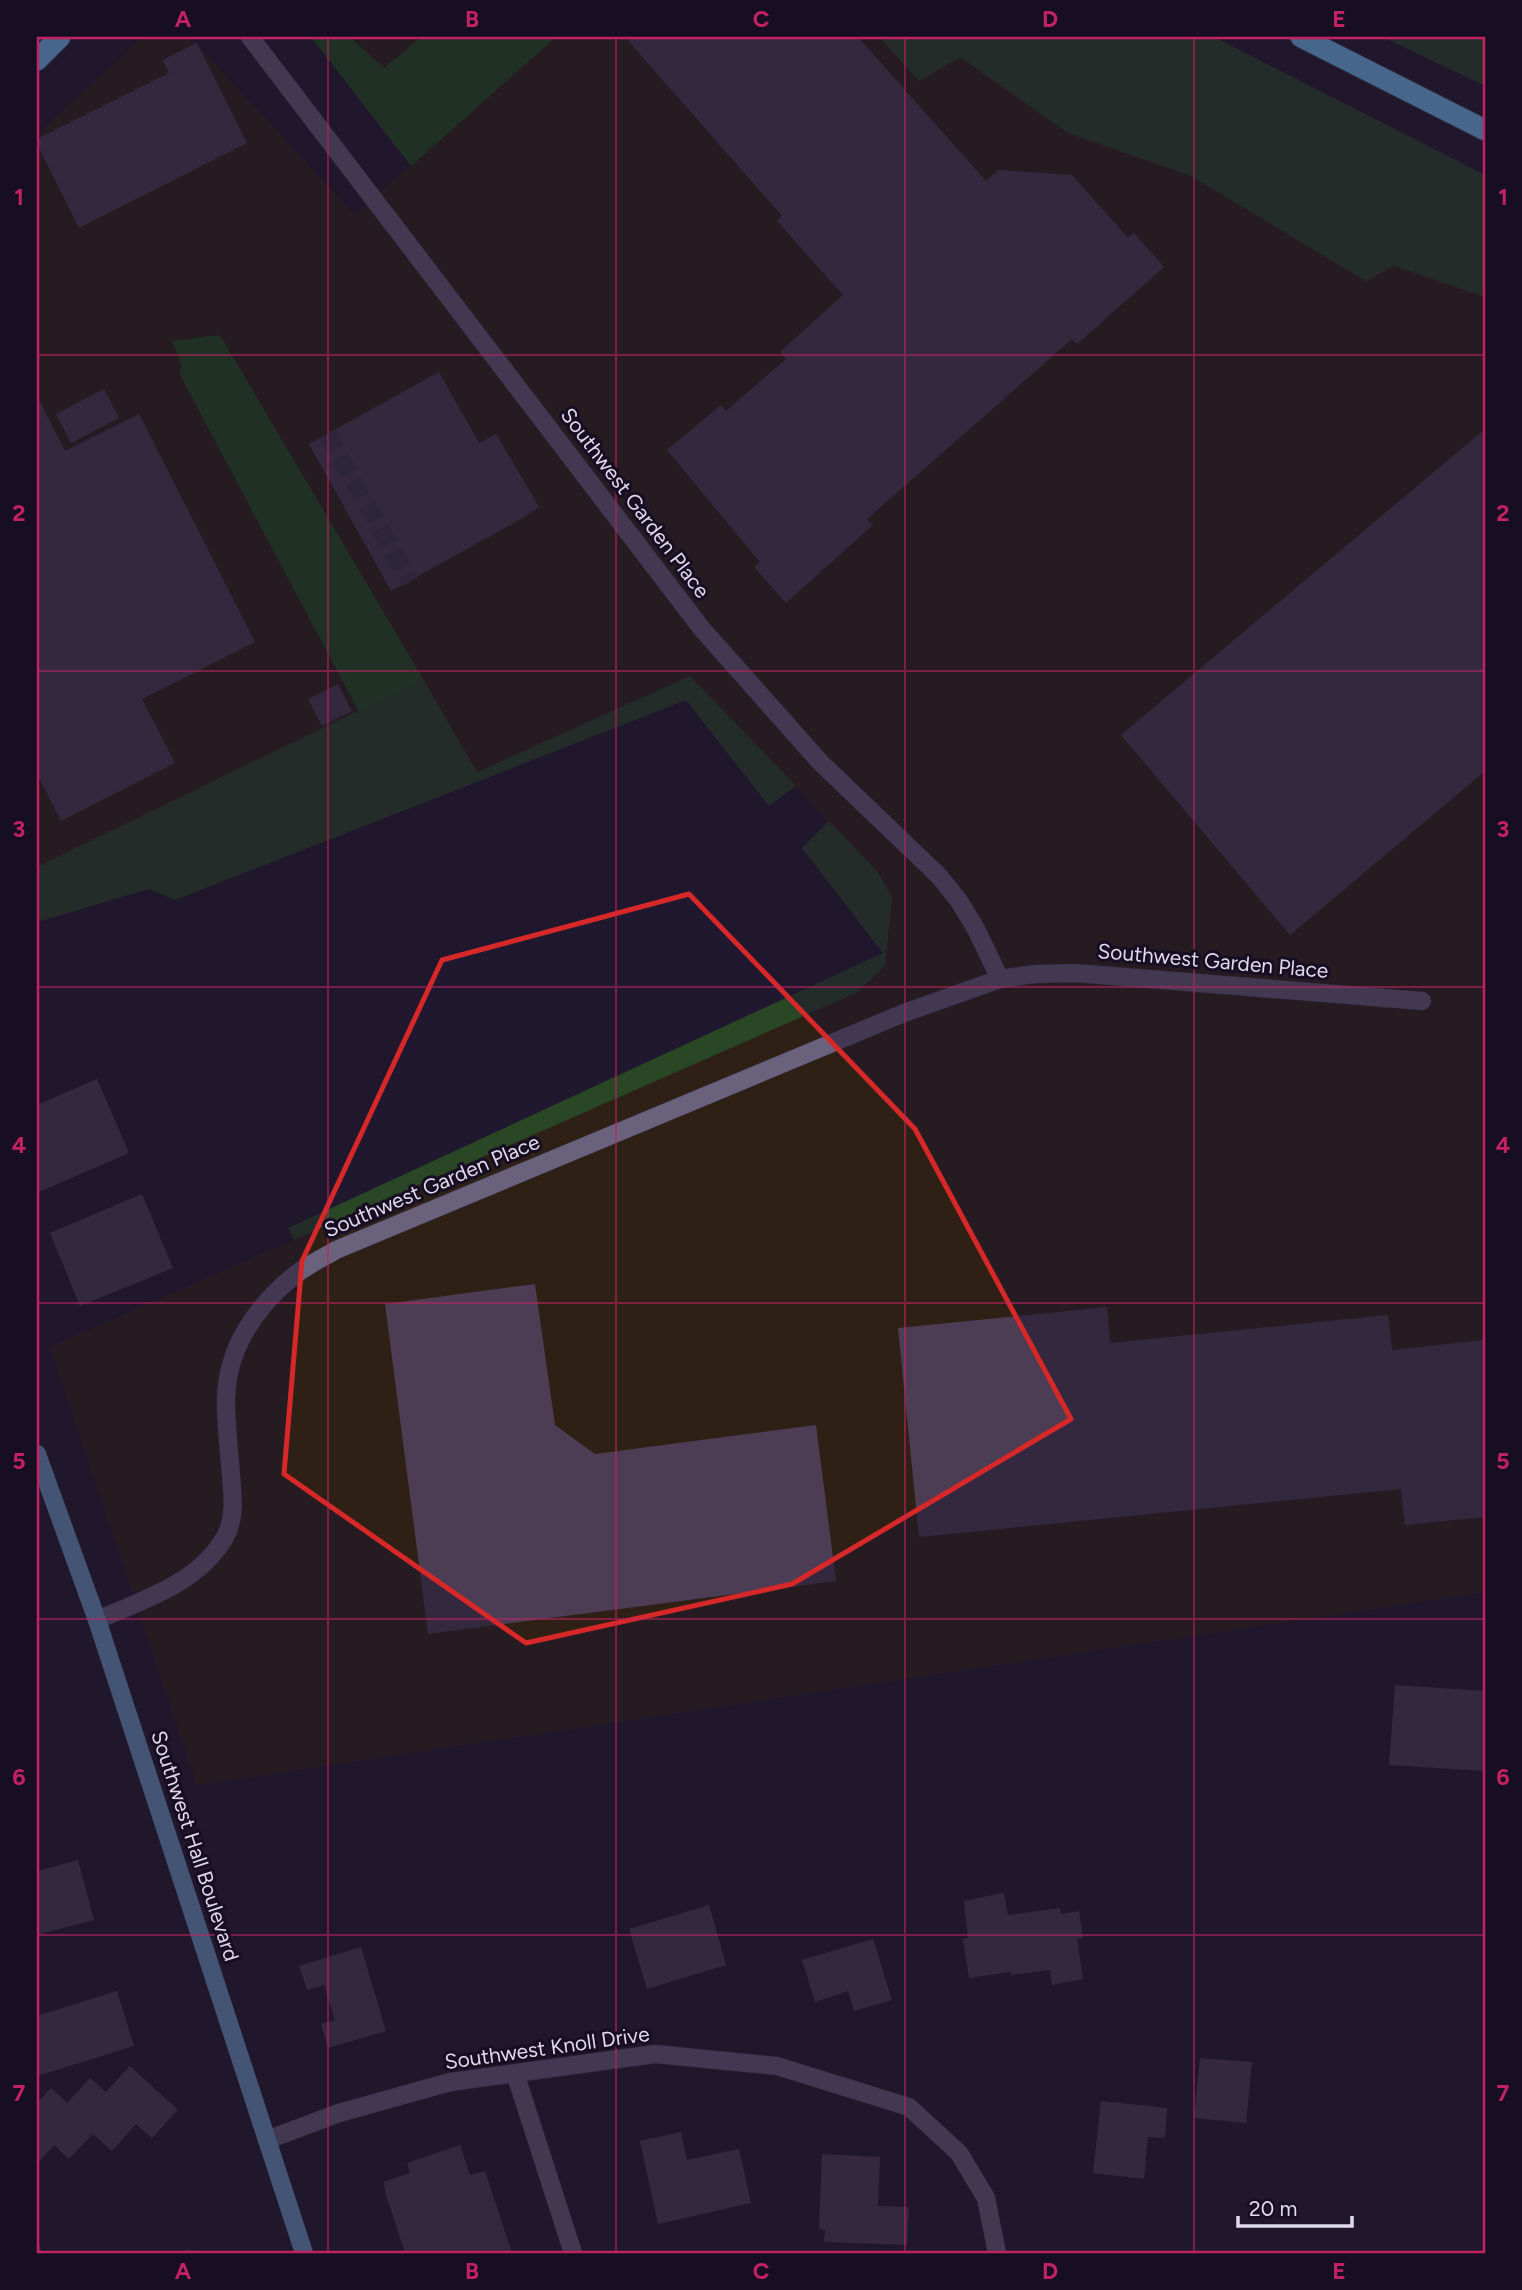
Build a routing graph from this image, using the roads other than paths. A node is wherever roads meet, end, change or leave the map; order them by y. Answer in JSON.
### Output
{"nodes":[{"id":1,"x":60,"y":37,"type":"edge"},
{"id":2,"x":250,"y":37,"type":"edge"},
{"id":3,"x":1301,"y":37,"type":"edge"},
{"id":4,"x":37,"y":60,"type":"edge"},
{"id":5,"x":1485,"y":130,"type":"edge"},
{"id":6,"x":1000,"y":979,"type":"junction"},
{"id":7,"x":1422,"y":1001,"type":"dead end"},
{"id":8,"x":37,"y":1454,"type":"edge"},
{"id":9,"x":97,"y":1620,"type":"junction"},
{"id":10,"x":515,"y":2073,"type":"junction"},
{"id":11,"x":267,"y":2140,"type":"junction"},
{"id":12,"x":304,"y":2253,"type":"edge"},
{"id":13,"x":573,"y":2253,"type":"edge"},
{"id":14,"x":997,"y":2253,"type":"edge"}],
"edges":[{"from":1,"to":4,"type":"highway"},
{"from":2,"to":6,"type":"street","name":"Southwest Garden Place"},
{"from":3,"to":5,"type":"highway"},
{"from":6,"to":7,"type":"street","name":"Southwest Garden Place"},
{"from":6,"to":9,"type":"street","name":"Southwest Garden Place"},
{"from":8,"to":9,"type":"main road","name":"Southwest Hall Boulevard"},
{"from":9,"to":11,"type":"main road","name":"Southwest Hall Boulevard"},
{"from":10,"to":11,"type":"street","name":"Southwest Knoll Drive"},
{"from":10,"to":13,"type":"street"},
{"from":10,"to":14,"type":"street","name":"Southwest Knoll Drive"},
{"from":11,"to":12,"type":"main road","name":"Southwest Hall Boulevard"}]}
